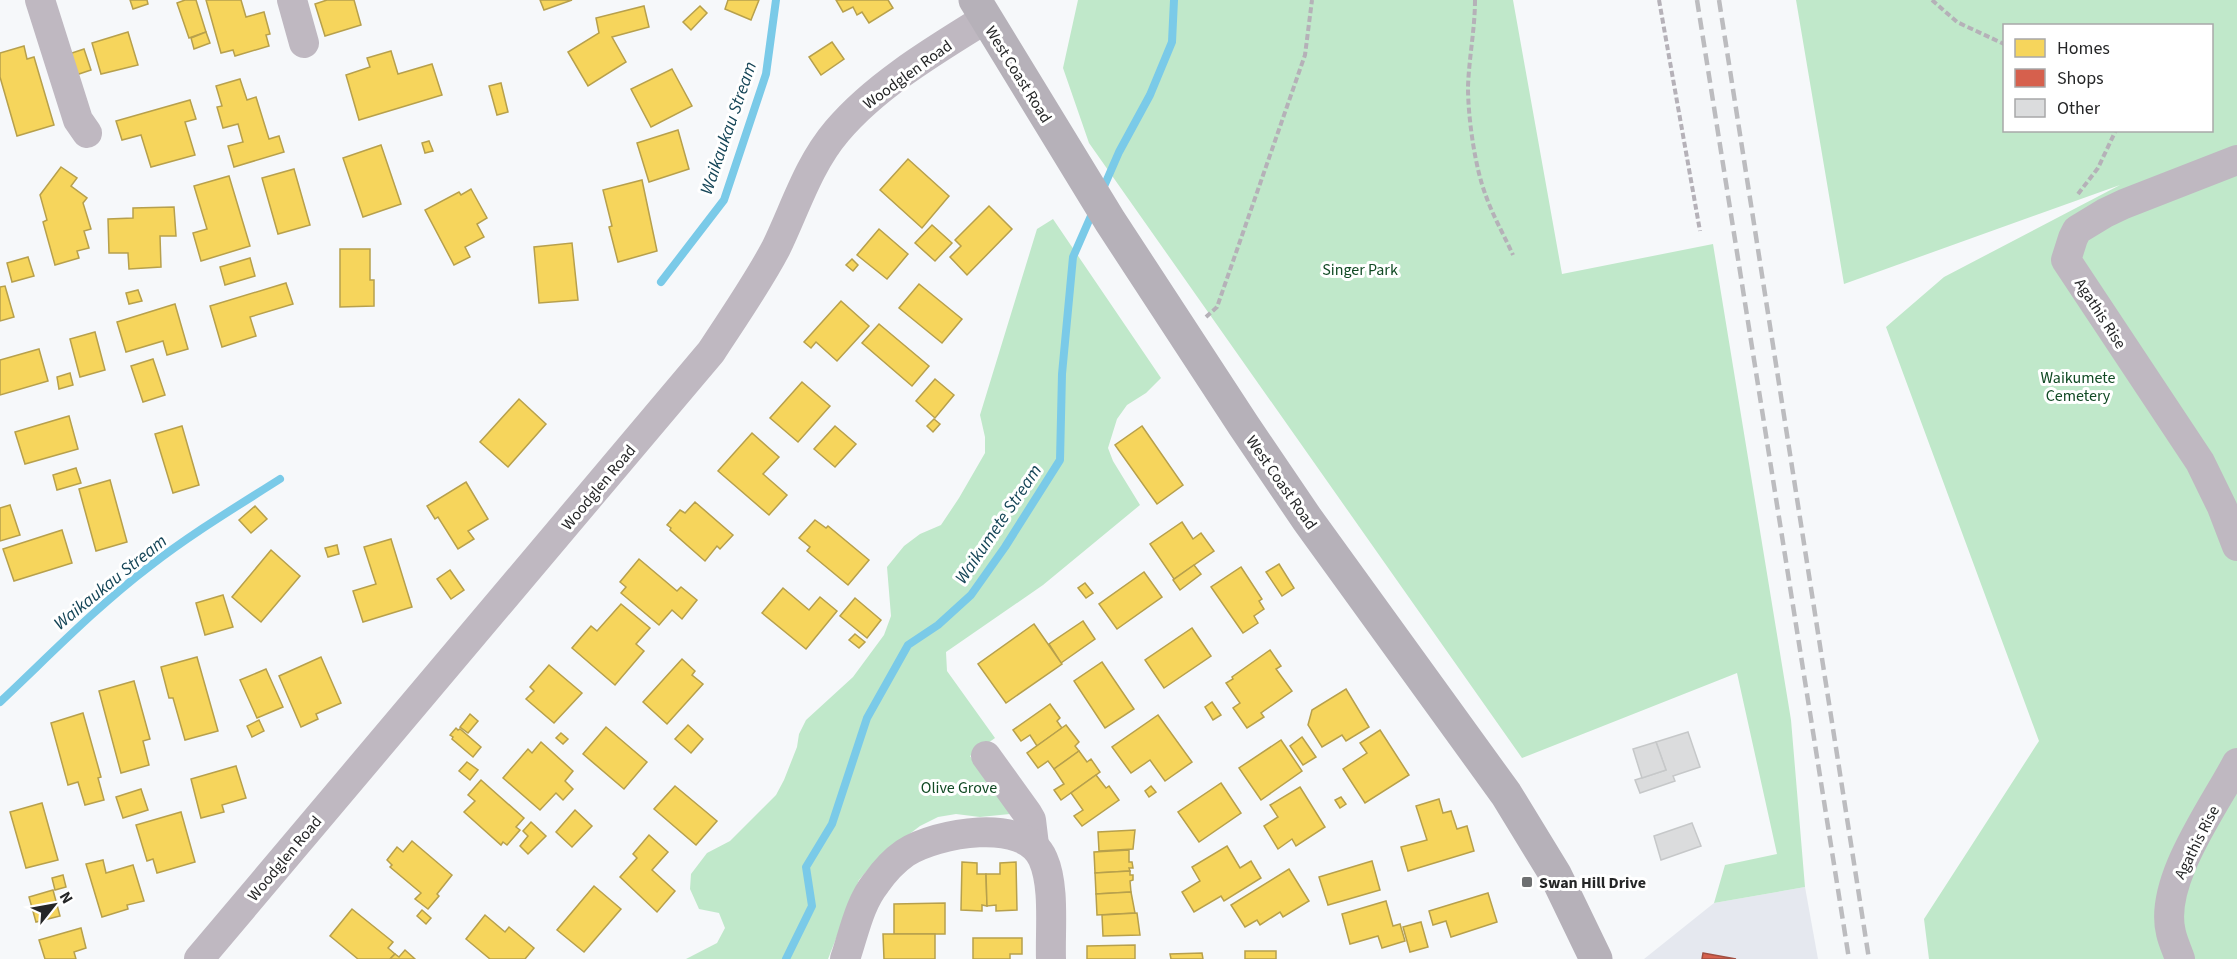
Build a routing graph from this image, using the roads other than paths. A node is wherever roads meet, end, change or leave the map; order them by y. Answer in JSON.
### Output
{"nodes":[{"id":1,"x":40,"y":0,"type":"edge"},
{"id":2,"x":292,"y":0,"type":"edge"},
{"id":3,"x":980,"y":10,"type":"edge"},
{"id":4,"x":304,"y":43,"type":"dead end"},
{"id":5,"x":87,"y":132,"type":"dead end"},
{"id":6,"x":2237,"y":160,"type":"edge"},
{"id":7,"x":2237,"y":546,"type":"edge"},
{"id":8,"x":986,"y":756,"type":"dead end"},
{"id":9,"x":2237,"y":763,"type":"edge"},
{"id":10,"x":1034,"y":845,"type":"junction"},
{"id":11,"x":199,"y":959,"type":"edge"},
{"id":12,"x":845,"y":959,"type":"edge"},
{"id":13,"x":1051,"y":959,"type":"edge"},
{"id":14,"x":1596,"y":959,"type":"edge"},
{"id":15,"x":2180,"y":959,"type":"edge"}],
"edges":[{"from":1,"to":5,"type":"street"},
{"from":2,"to":4,"type":"street"},
{"from":3,"to":11,"type":"street","name":"Woodglen Road"},
{"from":3,"to":14,"type":"main road","name":"West Coast Road"},
{"from":6,"to":7,"type":"street","name":"Agathis Rise"},
{"from":8,"to":10,"type":"street"},
{"from":9,"to":15,"type":"street","name":"Agathis Rise"},
{"from":10,"to":12,"type":"street"},
{"from":10,"to":13,"type":"street"}]}
